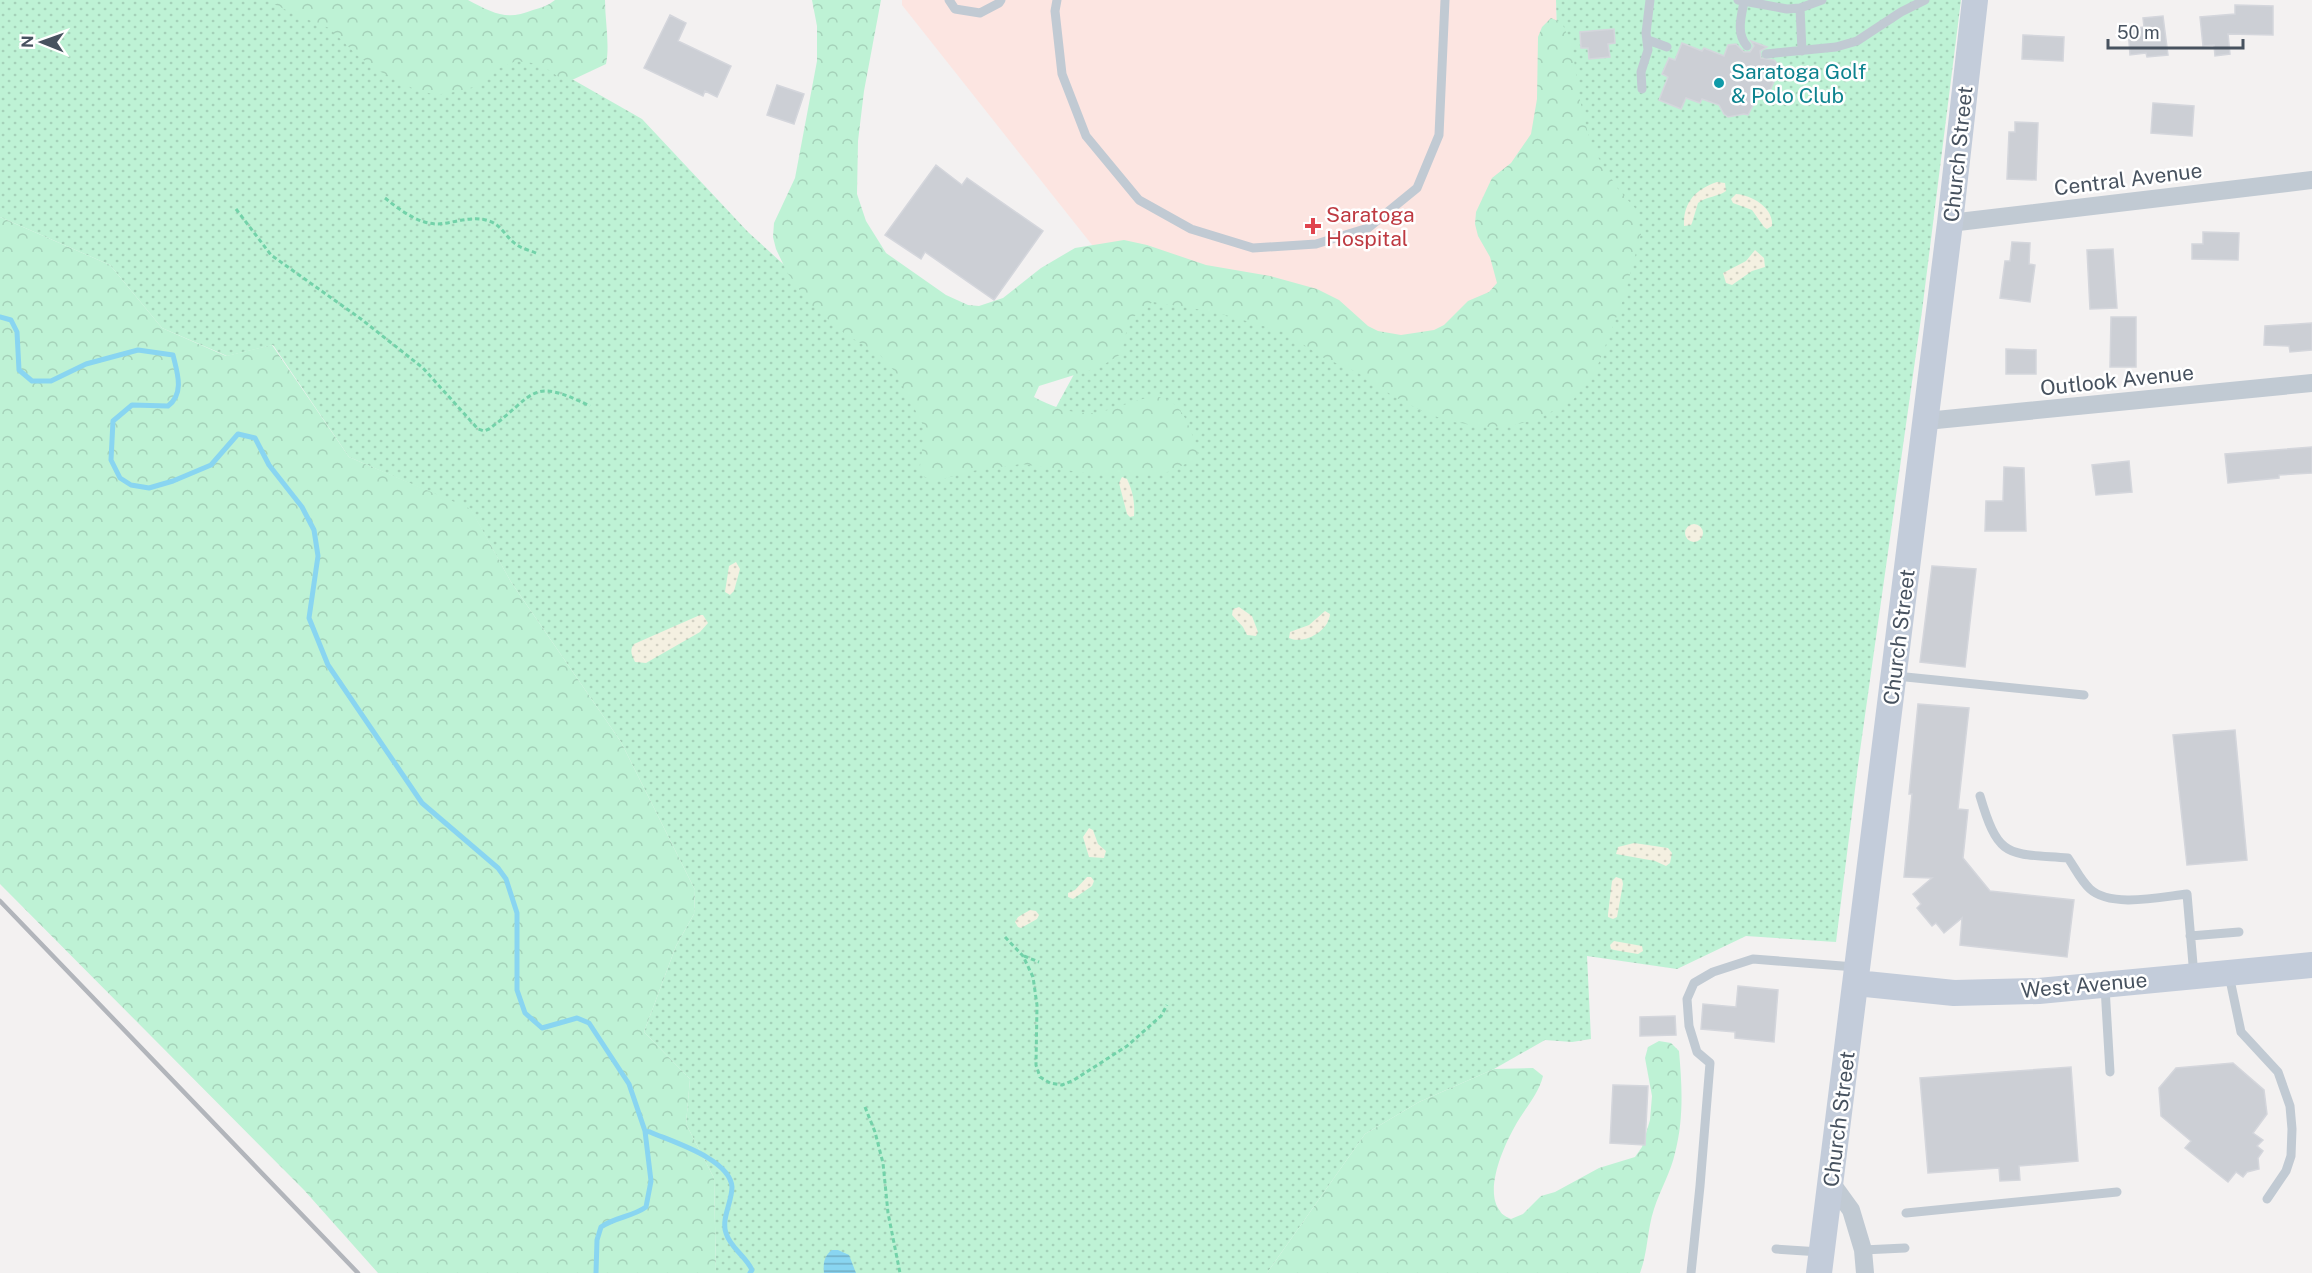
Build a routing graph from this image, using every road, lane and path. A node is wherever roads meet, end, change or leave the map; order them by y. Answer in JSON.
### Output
{"nodes":[{"id":1,"x":949,"y":0,"type":"edge"},
{"id":2,"x":1001,"y":0,"type":"edge"},
{"id":3,"x":1057,"y":0,"type":"edge"},
{"id":4,"x":1445,"y":0,"type":"edge"},
{"id":5,"x":1650,"y":0,"type":"edge"},
{"id":6,"x":1822,"y":0,"type":"edge"},
{"id":7,"x":1925,"y":0,"type":"edge"},
{"id":8,"x":1975,"y":0,"type":"edge"},
{"id":9,"x":1741,"y":1,"type":"edge"},
{"id":10,"x":1800,"y":8,"type":"junction"},
{"id":11,"x":1648,"y":40,"type":"junction"},
{"id":12,"x":1747,"y":46,"type":"dead end"},
{"id":13,"x":1667,"y":47,"type":"dead end"},
{"id":14,"x":1802,"y":51,"type":"junction"},
{"id":15,"x":1766,"y":54,"type":"dead end"},
{"id":16,"x":1642,"y":89,"type":"dead end"},
{"id":17,"x":2312,"y":180,"type":"edge"},
{"id":18,"x":385,"y":198,"type":"dead end"},
{"id":19,"x":236,"y":210,"type":"dead end"},
{"id":20,"x":1950,"y":223,"type":"junction"},
{"id":21,"x":538,"y":254,"type":"dead end"},
{"id":22,"x":2312,"y":383,"type":"edge"},
{"id":23,"x":590,"y":406,"type":"dead end"},
{"id":24,"x":1926,"y":421,"type":"junction"},
{"id":25,"x":1894,"y":676,"type":"junction"},
{"id":26,"x":2084,"y":695,"type":"dead end"},
{"id":27,"x":1980,"y":796,"type":"dead end"},
{"id":28,"x":2239,"y":932,"type":"dead end"},
{"id":29,"x":2190,"y":936,"type":"junction"},
{"id":30,"x":1005,"y":937,"type":"dead end"},
{"id":31,"x":1023,"y":956,"type":"junction"},
{"id":32,"x":1039,"y":962,"type":"dead end"},
{"id":33,"x":2312,"y":965,"type":"edge"},
{"id":34,"x":2229,"y":973,"type":"junction"},
{"id":35,"x":1857,"y":975,"type":"junction"},
{"id":36,"x":2194,"y":976,"type":"junction"},
{"id":37,"x":2104,"y":984,"type":"junction"},
{"id":38,"x":1167,"y":1005,"type":"dead end"},
{"id":39,"x":2110,"y":1072,"type":"dead end"},
{"id":40,"x":865,"y":1107,"type":"dead end"},
{"id":41,"x":1830,"y":1181,"type":"junction"},
{"id":42,"x":2118,"y":1192,"type":"dead end"},
{"id":43,"x":2267,"y":1199,"type":"dead end"},
{"id":44,"x":1906,"y":1213,"type":"dead end"},
{"id":45,"x":1905,"y":1248,"type":"dead end"},
{"id":46,"x":1776,"y":1249,"type":"dead end"},
{"id":47,"x":1863,"y":1250,"type":"junction"},
{"id":48,"x":1821,"y":1263,"type":"edge"},
{"id":49,"x":900,"y":1273,"type":"edge"},
{"id":50,"x":1691,"y":1273,"type":"edge"},
{"id":51,"x":1865,"y":1273,"type":"edge"}],
"edges":[{"from":1,"to":2,"type":"lane"},
{"from":3,"to":4,"type":"lane"},
{"from":5,"to":11,"type":"lane"},
{"from":6,"to":10,"type":"lane"},
{"from":7,"to":14,"type":"lane"},
{"from":8,"to":20,"type":"main road","name":"Church Street"},
{"from":9,"to":10,"type":"lane"},
{"from":9,"to":12,"type":"lane"},
{"from":10,"to":14,"type":"lane"},
{"from":11,"to":13,"type":"lane"},
{"from":11,"to":16,"type":"lane"},
{"from":14,"to":15,"type":"lane"},
{"from":17,"to":20,"type":"street","name":"Central Avenue"},
{"from":18,"to":21,"type":"path"},
{"from":19,"to":23,"type":"path"},
{"from":20,"to":24,"type":"main road","name":"Church Street"},
{"from":22,"to":24,"type":"street","name":"Outlook Avenue"},
{"from":24,"to":25,"type":"main road","name":"Church Street"},
{"from":25,"to":26,"type":"lane"},
{"from":25,"to":35,"type":"main road","name":"Church Street"},
{"from":27,"to":29,"type":"lane"},
{"from":28,"to":29,"type":"lane"},
{"from":29,"to":36,"type":"lane"},
{"from":30,"to":31,"type":"path"},
{"from":31,"to":32,"type":"path"},
{"from":31,"to":38,"type":"path"},
{"from":33,"to":34,"type":"main road","name":"West Avenue"},
{"from":34,"to":36,"type":"main road","name":"West Avenue"},
{"from":34,"to":43,"type":"lane"},
{"from":35,"to":37,"type":"main road","name":"West Avenue"},
{"from":35,"to":41,"type":"main road","name":"Church Street"},
{"from":35,"to":50,"type":"lane"},
{"from":36,"to":37,"type":"main road","name":"West Avenue"},
{"from":37,"to":39,"type":"lane"},
{"from":40,"to":49,"type":"path"},
{"from":41,"to":47,"type":"street"},
{"from":41,"to":48,"type":"main road","name":"Church Street"},
{"from":42,"to":44,"type":"lane"},
{"from":45,"to":47,"type":"lane"},
{"from":46,"to":48,"type":"lane"},
{"from":47,"to":51,"type":"street"}]}
